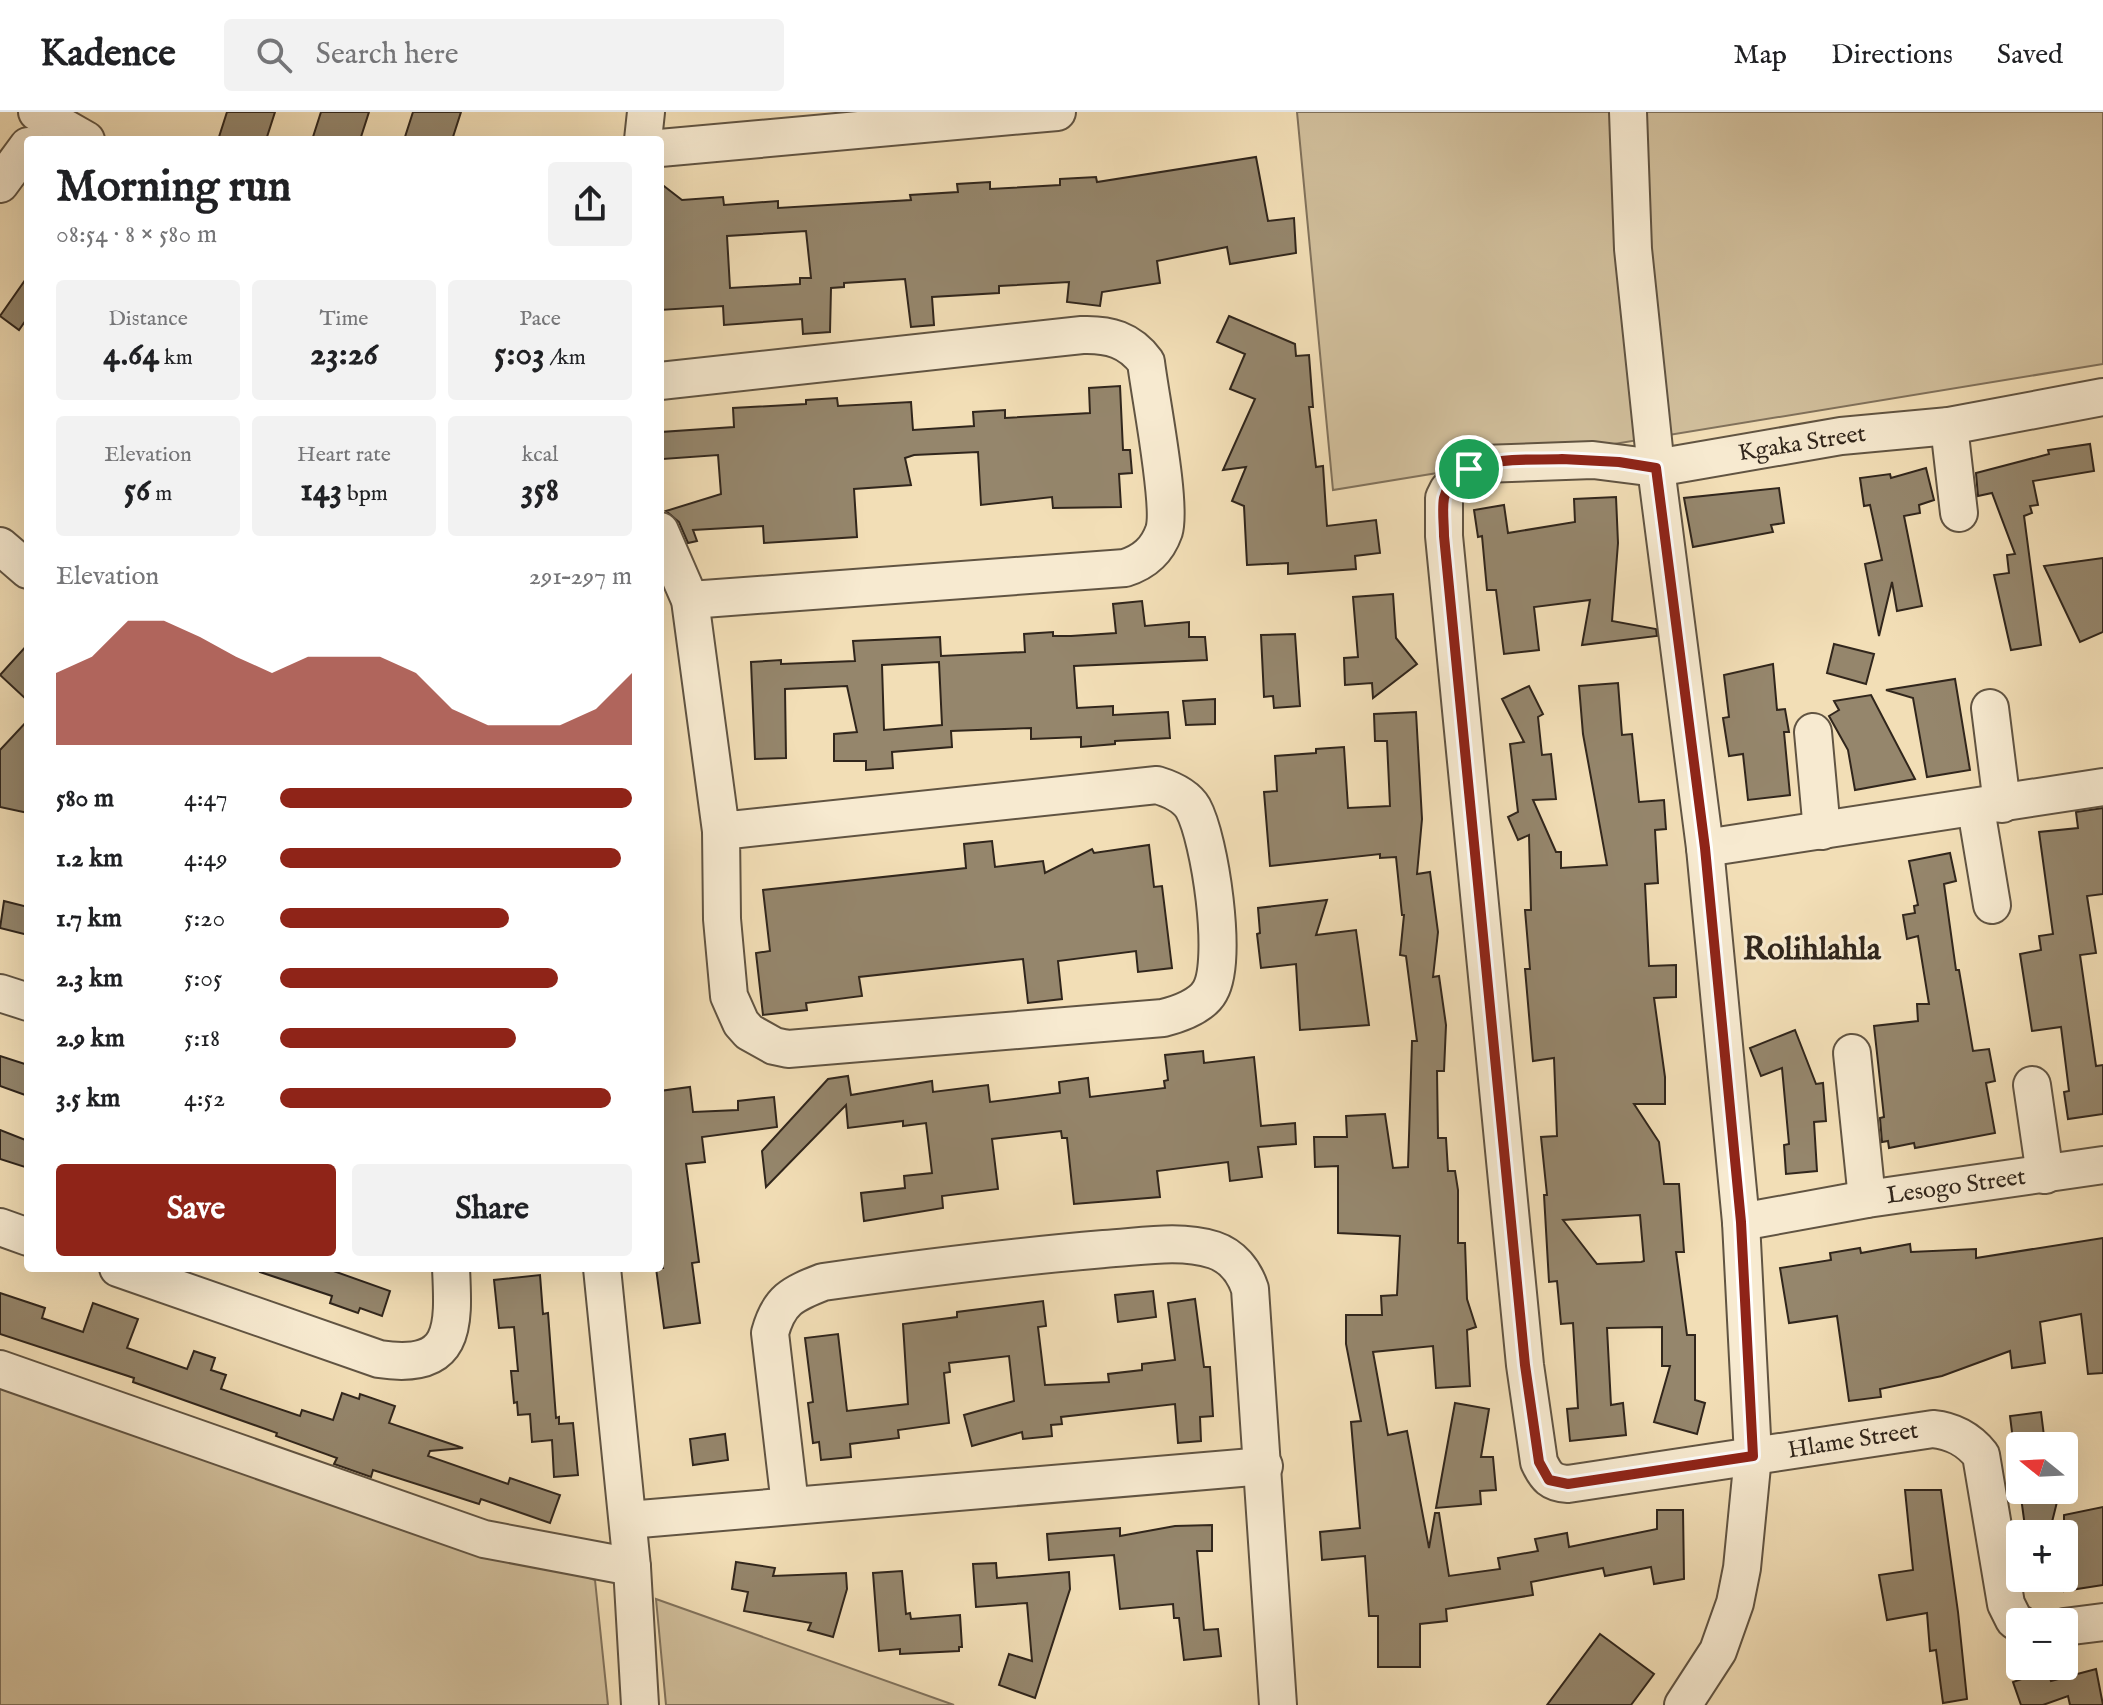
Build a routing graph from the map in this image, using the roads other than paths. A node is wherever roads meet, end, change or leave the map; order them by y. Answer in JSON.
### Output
{"nodes":[{"id":1,"x":646,"y":112,"type":"edge"},
{"id":2,"x":1057,"y":112,"type":"edge"},
{"id":3,"x":1628,"y":112,"type":"edge"},
{"id":4,"x":1637,"y":112,"type":"edge"},
{"id":5,"x":37,"y":129,"type":"edge"},
{"id":6,"x":68,"y":136,"type":"edge"},
{"id":7,"x":643,"y":136,"type":"edge"},
{"id":8,"x":24,"y":148,"type":"edge"},
{"id":9,"x":664,"y":148,"type":"edge"},
{"id":10,"x":1630,"y":150,"type":"junction"},
{"id":11,"x":0,"y":184,"type":"edge"},
{"id":12,"x":664,"y":381,"type":"edge"},
{"id":13,"x":2103,"y":397,"type":"edge"},
{"id":14,"x":1949,"y":426,"type":"junction"},
{"id":15,"x":1656,"y":468,"type":"junction"},
{"id":16,"x":1959,"y":513,"type":"dead end"},
{"id":17,"x":664,"y":540,"type":"edge"},
{"id":18,"x":690,"y":600,"type":"junction"},
{"id":19,"x":1990,"y":708,"type":"dead end"},
{"id":20,"x":1813,"y":732,"type":"dead end"},
{"id":21,"x":2103,"y":787,"type":"edge"},
{"id":22,"x":1989,"y":806,"type":"junction"},
{"id":23,"x":721,"y":831,"type":"junction"},
{"id":24,"x":1822,"y":831,"type":"junction"},
{"id":25,"x":1705,"y":848,"type":"junction"},
{"id":26,"x":1992,"y":905,"type":"dead end"},
{"id":27,"x":0,"y":993,"type":"edge"},
{"id":28,"x":24,"y":1001,"type":"edge"},
{"id":29,"x":1852,"y":1053,"type":"dead end"},
{"id":30,"x":2032,"y":1085,"type":"dead end"},
{"id":31,"x":2103,"y":1165,"type":"edge"},
{"id":32,"x":2045,"y":1175,"type":"junction"},
{"id":33,"x":1867,"y":1199,"type":"junction"},
{"id":34,"x":1741,"y":1222,"type":"junction"},
{"id":35,"x":0,"y":1227,"type":"edge"},
{"id":36,"x":24,"y":1236,"type":"edge"},
{"id":37,"x":129,"y":1272,"type":"edge"},
{"id":38,"x":451,"y":1272,"type":"edge"},
{"id":39,"x":602,"y":1272,"type":"edge"},
{"id":40,"x":0,"y":1369,"type":"edge"},
{"id":41,"x":1753,"y":1456,"type":"junction"},
{"id":42,"x":1264,"y":1466,"type":"junction"},
{"id":43,"x":1568,"y":1484,"type":"joint"},
{"id":44,"x":790,"y":1505,"type":"junction"},
{"id":45,"x":628,"y":1520,"type":"junction"},
{"id":46,"x":632,"y":1567,"type":"junction"},
{"id":47,"x":2012,"y":1608,"type":"edge"},
{"id":48,"x":2103,"y":1622,"type":"edge"},
{"id":49,"x":2078,"y":1625,"type":"edge"},
{"id":50,"x":640,"y":1705,"type":"edge"},
{"id":51,"x":1278,"y":1705,"type":"edge"},
{"id":52,"x":1683,"y":1705,"type":"edge"}],
"edges":[{"from":1,"to":7,"type":"street"},
{"from":2,"to":9,"type":"street"},
{"from":3,"to":10,"type":"street"},
{"from":4,"to":10,"type":"street"},
{"from":5,"to":6,"type":"street"},
{"from":8,"to":11,"type":"street"},
{"from":10,"to":15,"type":"street"},
{"from":12,"to":18,"type":"street"},
{"from":13,"to":14,"type":"street","name":"Kgaka Street"},
{"from":14,"to":15,"type":"street","name":"Kgaka Street"},
{"from":14,"to":16,"type":"street"},
{"from":15,"to":25,"type":"street"},
{"from":15,"to":43,"type":"street","name":"Kgaka Street"},
{"from":17,"to":18,"type":"street"},
{"from":18,"to":23,"type":"street"},
{"from":19,"to":22,"type":"street"},
{"from":20,"to":24,"type":"street"},
{"from":21,"to":22,"type":"street"},
{"from":22,"to":24,"type":"street"},
{"from":22,"to":26,"type":"street"},
{"from":23,"to":23,"type":"street"},
{"from":24,"to":25,"type":"street"},
{"from":25,"to":34,"type":"street"},
{"from":27,"to":28,"type":"street"},
{"from":29,"to":33,"type":"street","name":"Lesogo Street"},
{"from":30,"to":32,"type":"street","name":"Lesogo Street"},
{"from":31,"to":32,"type":"street","name":"Lesogo Street"},
{"from":32,"to":33,"type":"street","name":"Lesogo Street"},
{"from":33,"to":34,"type":"street","name":"Lesogo Street"},
{"from":34,"to":41,"type":"street"},
{"from":35,"to":36,"type":"street"},
{"from":37,"to":38,"type":"street"},
{"from":39,"to":45,"type":"street"},
{"from":40,"to":46,"type":"street"},
{"from":41,"to":43,"type":"street","name":"Hlame Street"},
{"from":41,"to":47,"type":"street","name":"Hlame Street"},
{"from":41,"to":52,"type":"street"},
{"from":42,"to":44,"type":"street"},
{"from":42,"to":44,"type":"street"},
{"from":42,"to":51,"type":"street"},
{"from":44,"to":45,"type":"street"},
{"from":45,"to":46,"type":"street"},
{"from":46,"to":50,"type":"street"},
{"from":48,"to":49,"type":"street"}]}
